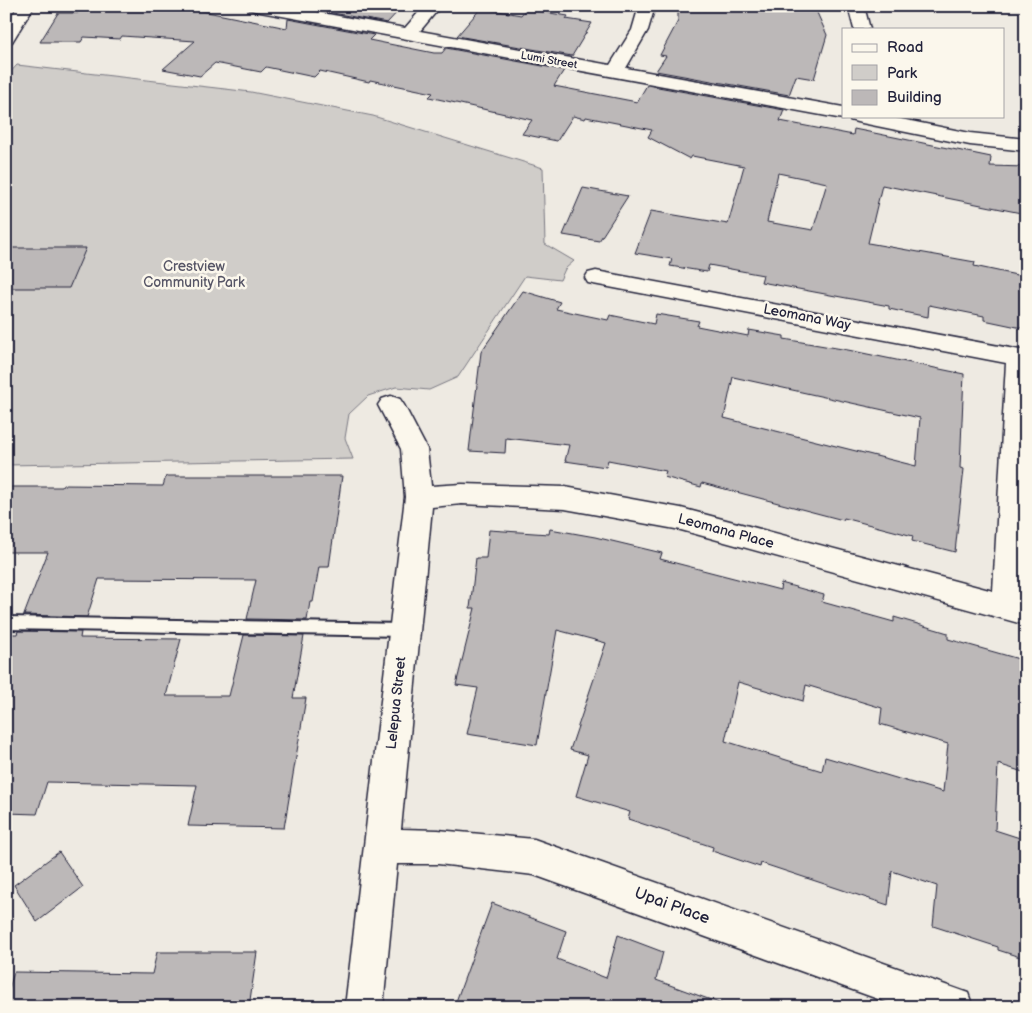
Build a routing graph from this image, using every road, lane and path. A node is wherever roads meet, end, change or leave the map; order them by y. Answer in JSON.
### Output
{"nodes":[{"id":1,"x":26,"y":6,"type":"edge"},
{"id":2,"x":255,"y":6,"type":"edge"},
{"id":3,"x":433,"y":6,"type":"edge"},
{"id":4,"x":647,"y":6,"type":"edge"},
{"id":5,"x":856,"y":6,"type":"edge"},
{"id":6,"x":862,"y":28,"type":"edge"},
{"id":7,"x":408,"y":35,"type":"junction"},
{"id":8,"x":6,"y":38,"type":"edge"},
{"id":9,"x":615,"y":72,"type":"junction"},
{"id":10,"x":842,"y":111,"type":"edge"},
{"id":11,"x":875,"y":118,"type":"edge"},
{"id":12,"x":1026,"y":145,"type":"edge"},
{"id":13,"x":596,"y":278,"type":"dead end"},
{"id":14,"x":1022,"y":358,"type":"edge"},
{"id":15,"x":390,"y":405,"type":"dead end"},
{"id":16,"x":419,"y":497,"type":"junction"},
{"id":17,"x":1016,"y":609,"type":"edge"},
{"id":18,"x":6,"y":623,"type":"edge"},
{"id":19,"x":404,"y":630,"type":"junction"},
{"id":20,"x":382,"y":846,"type":"junction"},
{"id":21,"x":364,"y":1007,"type":"edge"},
{"id":22,"x":954,"y":1007,"type":"edge"}],
"edges":[{"from":1,"to":8,"type":"street"},
{"from":2,"to":7,"type":"street","name":"Lumi Street"},
{"from":3,"to":7,"type":"street"},
{"from":4,"to":9,"type":"street"},
{"from":5,"to":6,"type":"street"},
{"from":7,"to":9,"type":"street","name":"Lumi Street"},
{"from":9,"to":10,"type":"street","name":"Lumi Street"},
{"from":11,"to":12,"type":"street","name":"Lumi Street"},
{"from":13,"to":14,"type":"street","name":"Leomana Way"},
{"from":14,"to":17,"type":"street","name":"Leomana Way"},
{"from":15,"to":16,"type":"street","name":"Lelepua Street"},
{"from":16,"to":17,"type":"street","name":"Leomana Place"},
{"from":16,"to":19,"type":"street","name":"Lelepua Street"},
{"from":18,"to":19,"type":"lane"},
{"from":19,"to":20,"type":"street","name":"Lelepua Street"},
{"from":20,"to":21,"type":"street","name":"Lelepua Street"},
{"from":20,"to":22,"type":"street","name":"Upai Place"}]}
